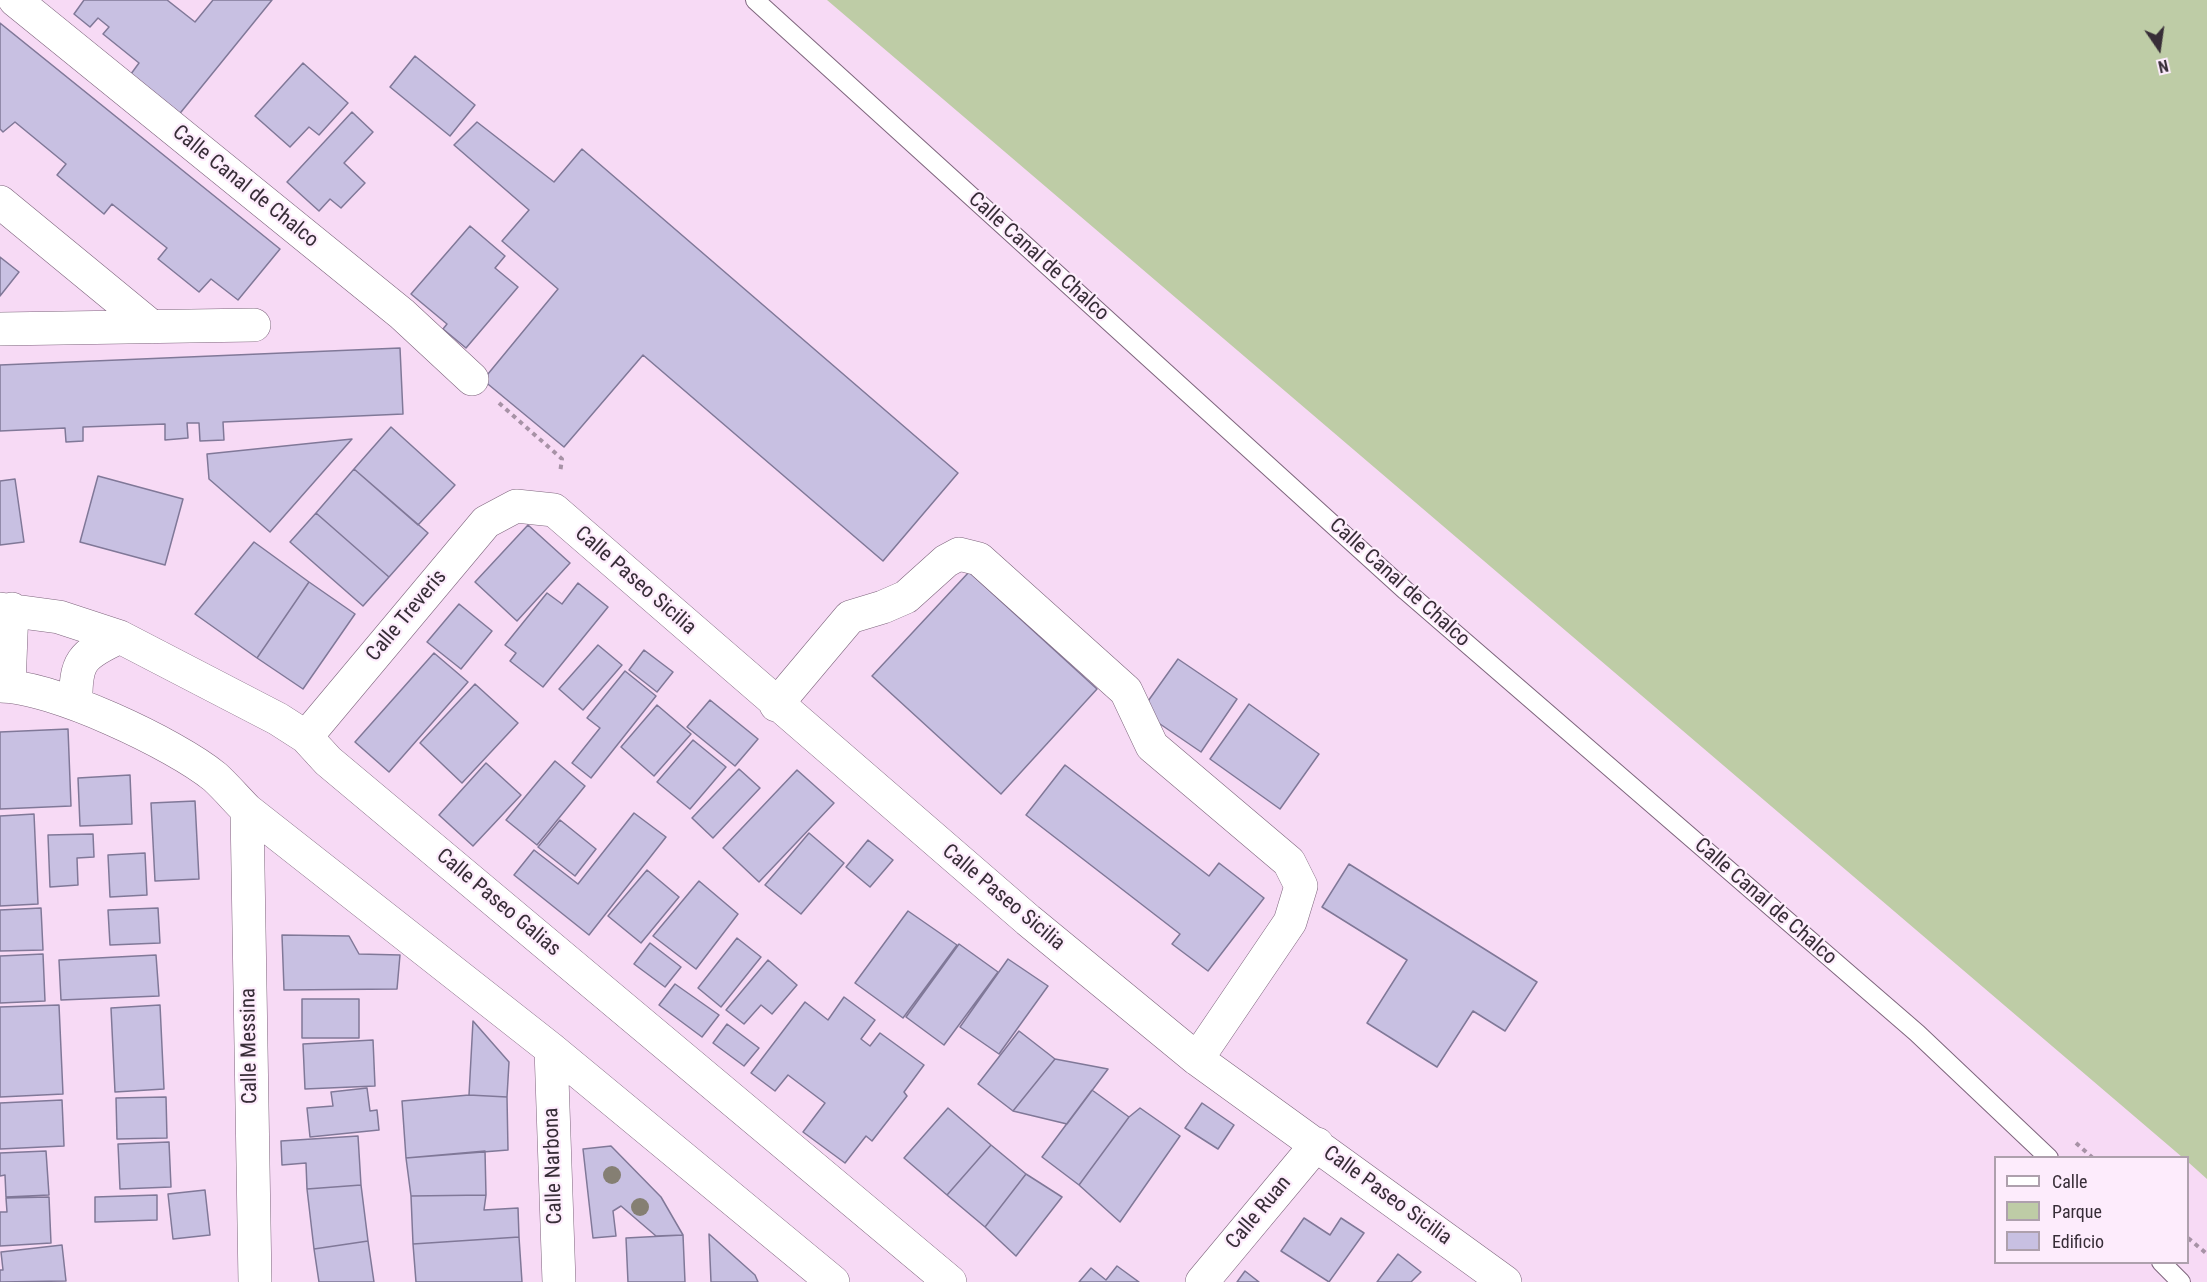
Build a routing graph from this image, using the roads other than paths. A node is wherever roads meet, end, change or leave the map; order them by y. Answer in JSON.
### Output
{"nodes":[{"id":1,"x":15,"y":0,"type":"edge"},
{"id":2,"x":755,"y":0,"type":"edge"},
{"id":3,"x":0,"y":202,"type":"edge"},
{"id":4,"x":254,"y":325,"type":"dead end"},
{"id":5,"x":152,"y":327,"type":"junction"},
{"id":6,"x":0,"y":329,"type":"edge"},
{"id":7,"x":472,"y":379,"type":"road end"},
{"id":8,"x":516,"y":506,"type":"joint"},
{"id":9,"x":6,"y":609,"type":"edge"},
{"id":10,"x":120,"y":637,"type":"junction"},
{"id":11,"x":4,"y":686,"type":"edge"},
{"id":12,"x":76,"y":704,"type":"junction"},
{"id":13,"x":776,"y":705,"type":"junction"},
{"id":14,"x":306,"y":737,"type":"junction"},
{"id":15,"x":247,"y":810,"type":"junction"},
{"id":16,"x":551,"y":1049,"type":"junction"},
{"id":17,"x":1197,"y":1059,"type":"junction"},
{"id":18,"x":1317,"y":1144,"type":"junction"},
{"id":19,"x":2047,"y":1156,"type":"edge"},
{"id":20,"x":2162,"y":1264,"type":"edge"},
{"id":21,"x":255,"y":1282,"type":"edge"},
{"id":22,"x":559,"y":1282,"type":"edge"},
{"id":23,"x":833,"y":1282,"type":"edge"},
{"id":24,"x":950,"y":1282,"type":"edge"},
{"id":25,"x":1202,"y":1282,"type":"edge"},
{"id":26,"x":1505,"y":1282,"type":"edge"},
{"id":27,"x":2181,"y":1282,"type":"edge"}],
"edges":[{"from":1,"to":7,"type":"street","name":"Calle Canal de Chalco"},
{"from":2,"to":19,"type":"lane","name":"Calle Canal de Chalco"},
{"from":3,"to":5,"type":"street"},
{"from":4,"to":5,"type":"street"},
{"from":5,"to":6,"type":"street"},
{"from":8,"to":13,"type":"street","name":"Calle Paseo Sicilia"},
{"from":8,"to":14,"type":"street","name":"Calle Treveris"},
{"from":9,"to":10,"type":"street","name":"Calle Paseo Galias"},
{"from":9,"to":11,"type":"street"},
{"from":10,"to":12,"type":"street"},
{"from":10,"to":14,"type":"street","name":"Calle Paseo Galias"},
{"from":11,"to":12,"type":"street"},
{"from":12,"to":15,"type":"street"},
{"from":13,"to":17,"type":"street","name":"Calle Paseo Sicilia"},
{"from":13,"to":17,"type":"street"},
{"from":14,"to":24,"type":"street","name":"Calle Paseo Galias"},
{"from":15,"to":16,"type":"street"},
{"from":15,"to":21,"type":"street","name":"Calle Messina"},
{"from":16,"to":22,"type":"street","name":"Calle Narbona"},
{"from":16,"to":23,"type":"street"},
{"from":17,"to":18,"type":"street","name":"Calle Paseo Sicilia"},
{"from":18,"to":25,"type":"street","name":"Calle Ruan"},
{"from":18,"to":26,"type":"street","name":"Calle Paseo Sicilia"},
{"from":20,"to":27,"type":"lane"}]}
